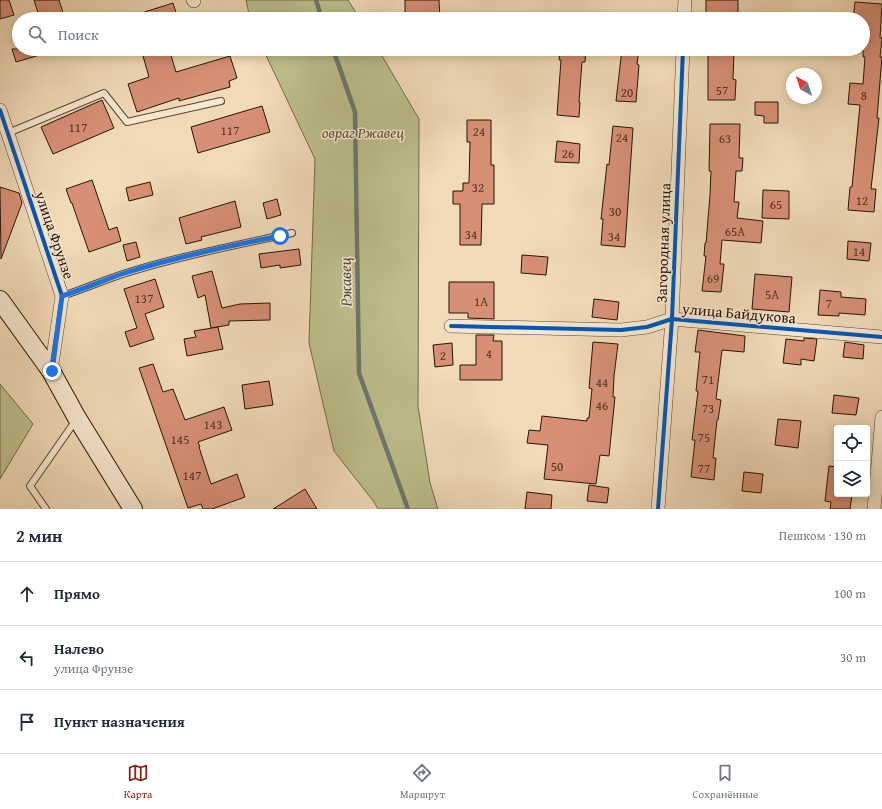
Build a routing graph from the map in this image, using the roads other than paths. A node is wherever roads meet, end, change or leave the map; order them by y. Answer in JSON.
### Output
{"nodes":[{"id":1,"x":685,"y":0,"type":"edge"},
{"id":2,"x":684,"y":12,"type":"edge"},
{"id":3,"x":683,"y":56,"type":"edge"},
{"id":4,"x":221,"y":101,"type":"dead end"},
{"id":5,"x":0,"y":110,"type":"edge"},
{"id":6,"x":8,"y":133,"type":"junction"},
{"id":7,"x":292,"y":233,"type":"dead end"},
{"id":8,"x":62,"y":296,"type":"junction"},
{"id":9,"x":0,"y":300,"type":"edge"},
{"id":10,"x":672,"y":319,"type":"junction"},
{"id":11,"x":451,"y":326,"type":"dead end"},
{"id":12,"x":882,"y":337,"type":"edge"},
{"id":13,"x":52,"y":371,"type":"junction"},
{"id":14,"x":882,"y":417,"type":"edge"},
{"id":15,"x":77,"y":418,"type":"junction"},
{"id":16,"x":46,"y":509,"type":"edge"},
{"id":17,"x":133,"y":509,"type":"edge"},
{"id":18,"x":658,"y":509,"type":"edge"},
{"id":19,"x":874,"y":509,"type":"edge"}],
"edges":[{"from":1,"to":2,"type":"street"},
{"from":3,"to":10,"type":"street","name":"Загородная улица"},
{"from":4,"to":6,"type":"lane"},
{"from":5,"to":6,"type":"street","name":"улица Фрунзе"},
{"from":6,"to":8,"type":"street","name":"улица Фрунзе"},
{"from":7,"to":8,"type":"lane"},
{"from":8,"to":13,"type":"street","name":"улица Фрунзе"},
{"from":9,"to":13,"type":"street"},
{"from":10,"to":11,"type":"street","name":"улица Байдукова"},
{"from":10,"to":12,"type":"street","name":"улица Байдукова"},
{"from":10,"to":18,"type":"street","name":"Загородная улица"},
{"from":13,"to":15,"type":"street"},
{"from":14,"to":19,"type":"street"},
{"from":15,"to":16,"type":"lane"},
{"from":15,"to":17,"type":"street"}]}
